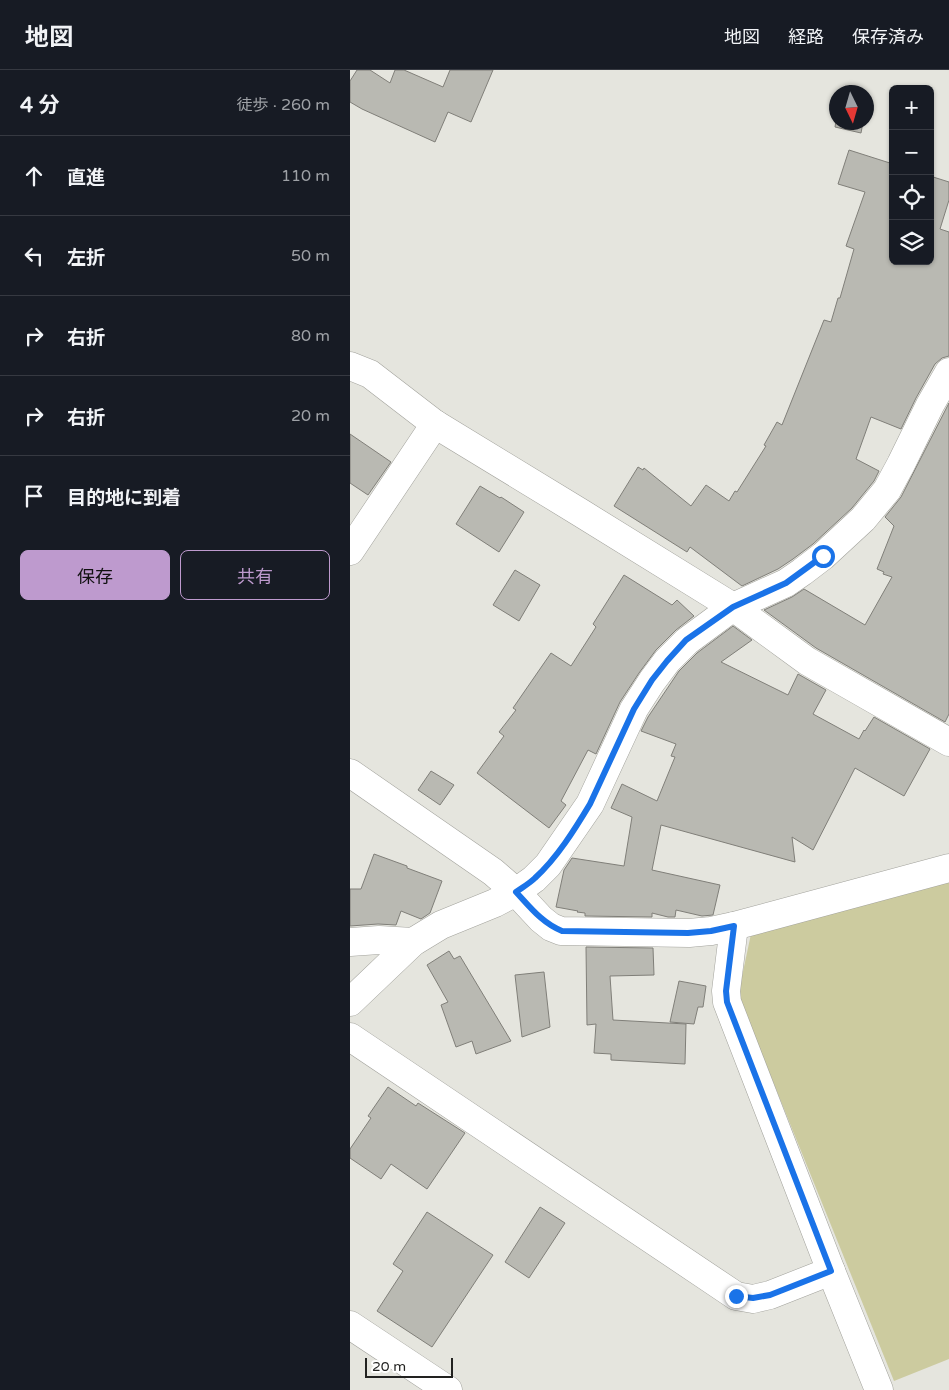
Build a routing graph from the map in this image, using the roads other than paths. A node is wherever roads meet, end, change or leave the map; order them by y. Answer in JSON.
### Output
{"nodes":[{"id":1,"x":350,"y":366,"type":"edge"},
{"id":2,"x":949,"y":372,"type":"edge"},
{"id":3,"x":435,"y":424,"type":"junction"},
{"id":4,"x":350,"y":551,"type":"edge"},
{"id":5,"x":733,"y":607,"type":"junction"},
{"id":6,"x":949,"y":742,"type":"edge"},
{"id":7,"x":350,"y":773,"type":"edge"},
{"id":8,"x":949,"y":868,"type":"edge"},
{"id":9,"x":516,"y":892,"type":"junction"},
{"id":10,"x":734,"y":926,"type":"junction"},
{"id":11,"x":350,"y":942,"type":"edge"},
{"id":12,"x":413,"y":942,"type":"junction"},
{"id":13,"x":350,"y":1002,"type":"edge"},
{"id":14,"x":350,"y":1037,"type":"edge"},
{"id":15,"x":831,"y":1271,"type":"junction"},
{"id":16,"x":350,"y":1325,"type":"edge"},
{"id":17,"x":448,"y":1390,"type":"edge"},
{"id":18,"x":879,"y":1390,"type":"edge"}],
"edges":[{"from":1,"to":3,"type":"street"},
{"from":2,"to":5,"type":"street"},
{"from":3,"to":4,"type":"street"},
{"from":3,"to":5,"type":"street"},
{"from":5,"to":6,"type":"street"},
{"from":5,"to":9,"type":"street"},
{"from":7,"to":9,"type":"street"},
{"from":8,"to":10,"type":"street"},
{"from":9,"to":10,"type":"street"},
{"from":9,"to":12,"type":"street"},
{"from":10,"to":15,"type":"street"},
{"from":11,"to":12,"type":"street"},
{"from":12,"to":13,"type":"street"},
{"from":14,"to":15,"type":"street"},
{"from":15,"to":18,"type":"street"},
{"from":16,"to":17,"type":"street"}]}
